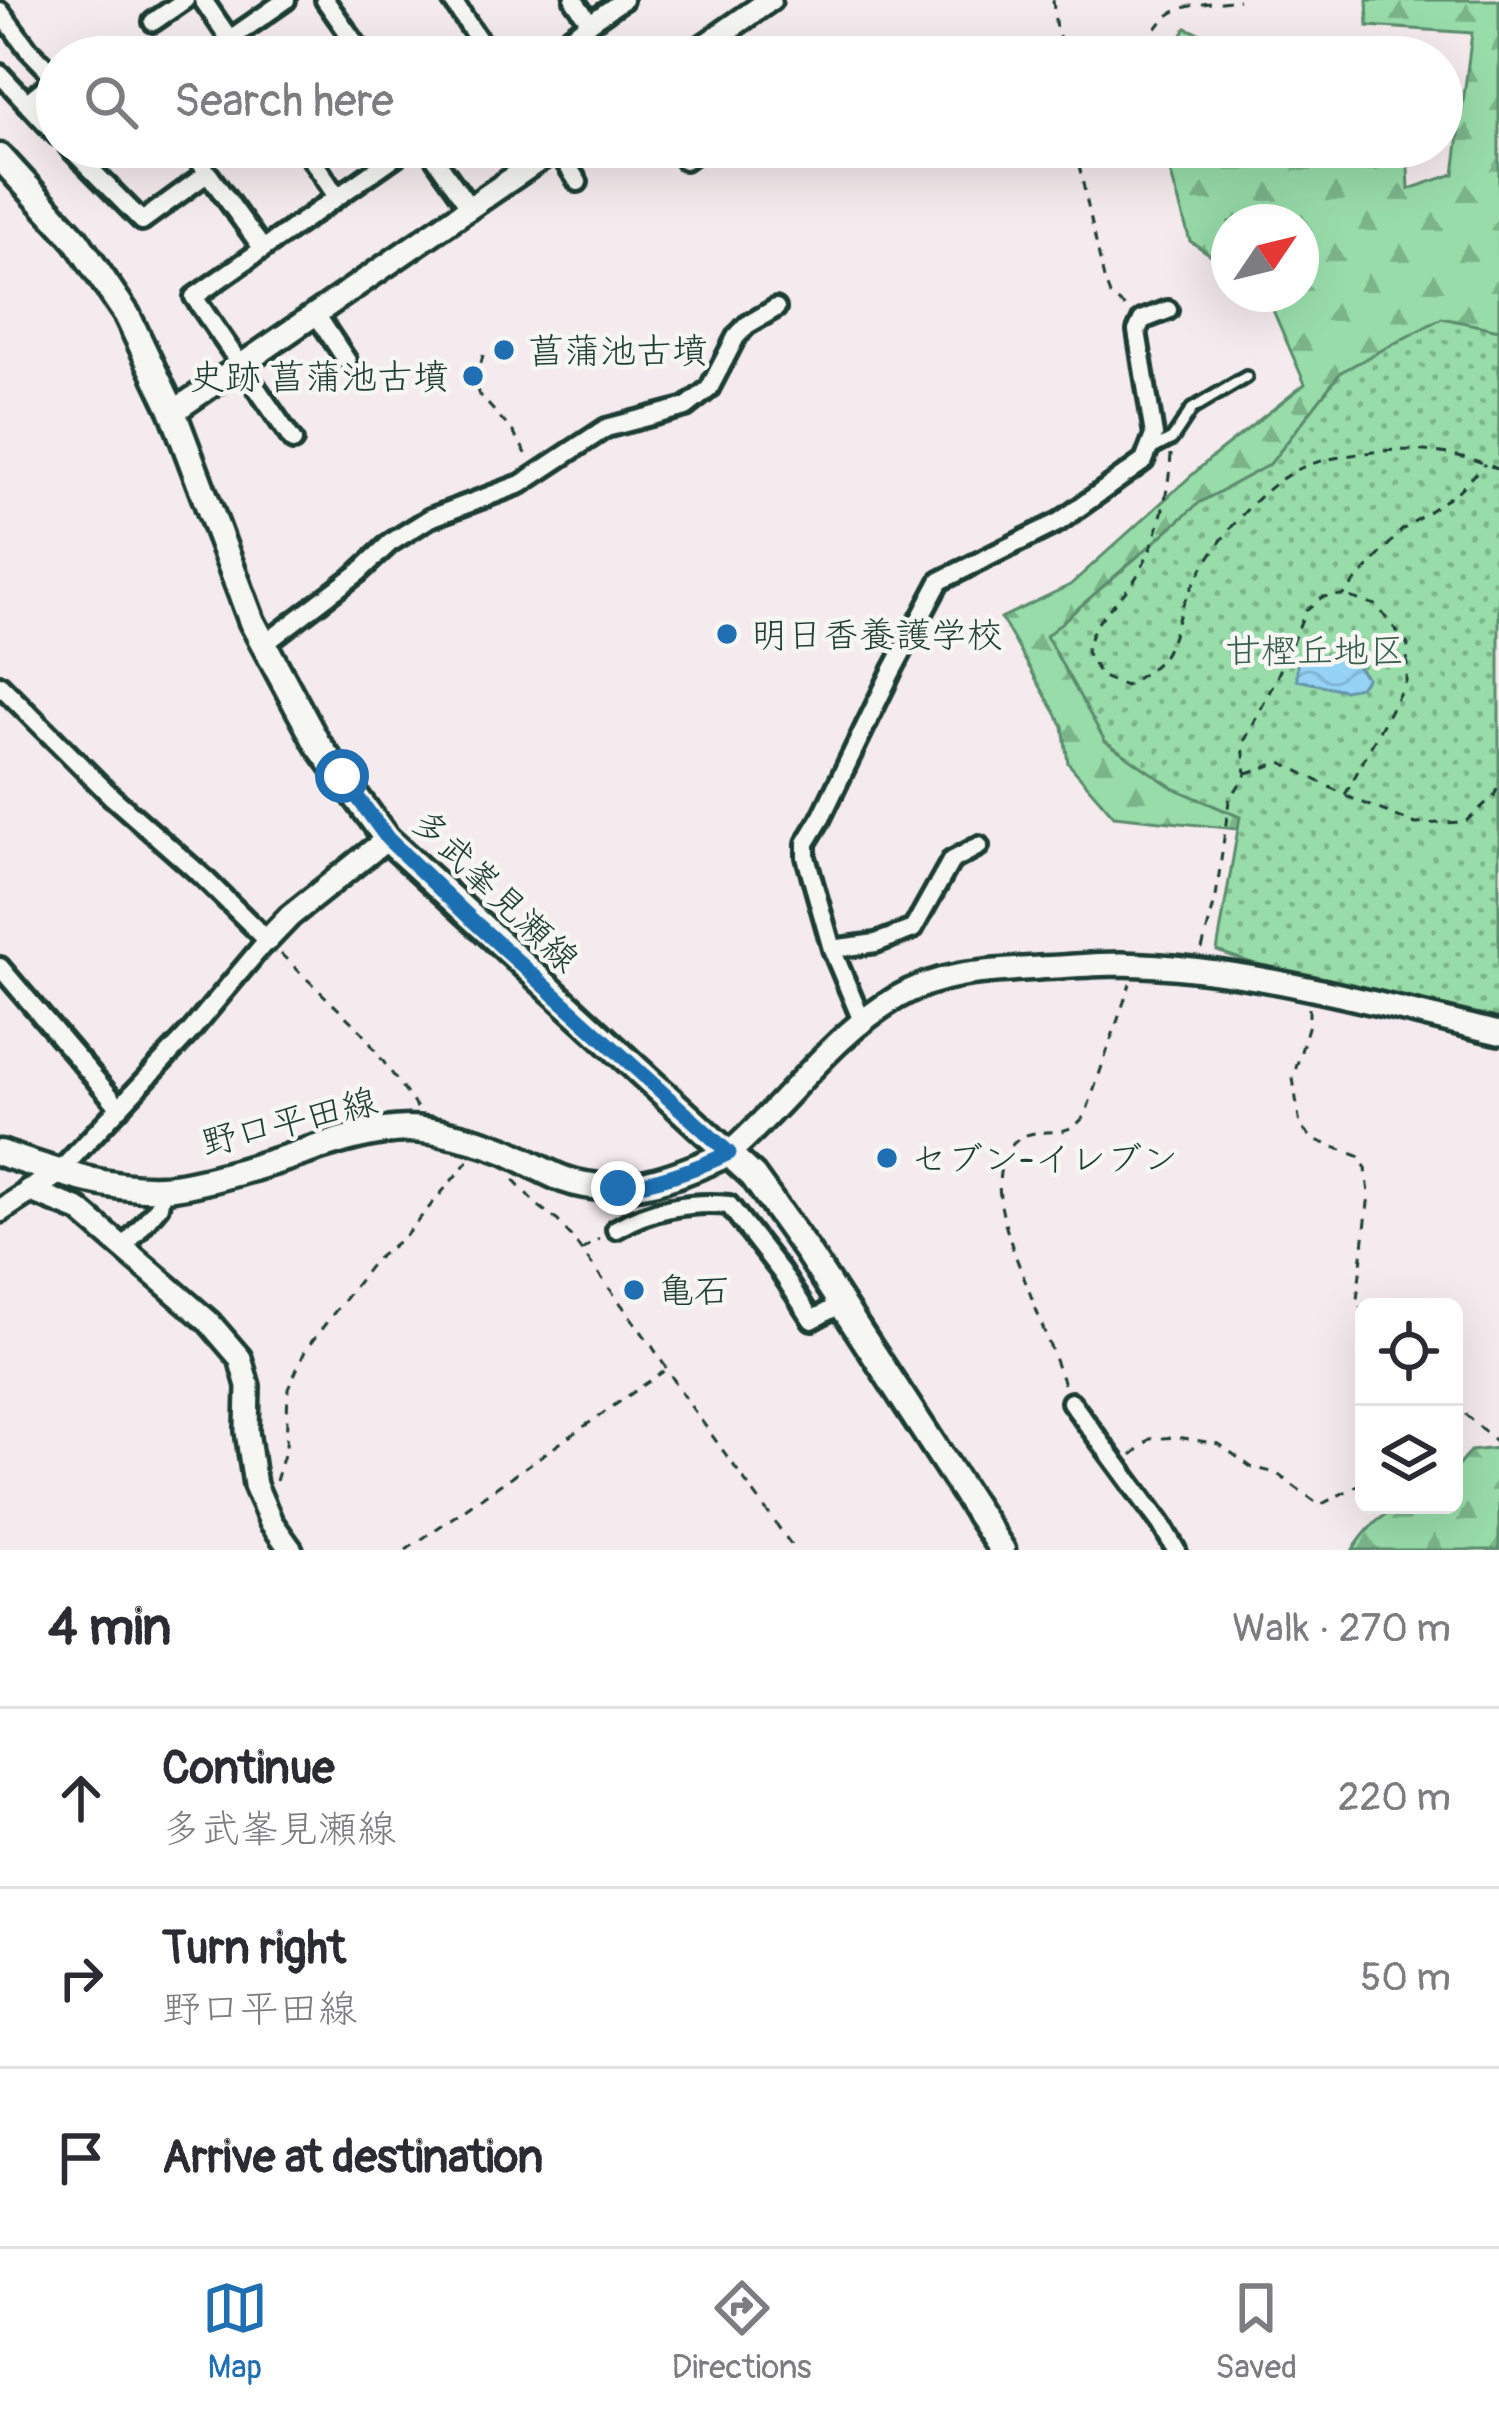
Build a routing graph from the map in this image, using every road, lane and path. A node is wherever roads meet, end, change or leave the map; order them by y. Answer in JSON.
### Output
{"nodes":[{"id":1,"x":184,"y":0,"type":"edge"},
{"id":2,"x":203,"y":0,"type":"edge"},
{"id":3,"x":286,"y":0,"type":"edge"},
{"id":4,"x":325,"y":0,"type":"edge"},
{"id":5,"x":452,"y":0,"type":"edge"},
{"id":6,"x":574,"y":0,"type":"edge"},
{"id":7,"x":623,"y":0,"type":"edge"},
{"id":8,"x":770,"y":0,"type":"edge"},
{"id":9,"x":1053,"y":0,"type":"edge"},
{"id":10,"x":1239,"y":0,"type":"edge"},
{"id":11,"x":0,"y":10,"type":"edge"},
{"id":12,"x":153,"y":22,"type":"dead end"},
{"id":13,"x":590,"y":23,"type":"junction"},
{"id":14,"x":723,"y":32,"type":"junction"},
{"id":15,"x":228,"y":36,"type":"edge"},
{"id":16,"x":234,"y":36,"type":"edge"},
{"id":17,"x":350,"y":36,"type":"edge"},
{"id":18,"x":476,"y":36,"type":"edge"},
{"id":19,"x":571,"y":36,"type":"edge"},
{"id":20,"x":599,"y":36,"type":"edge"},
{"id":21,"x":717,"y":36,"type":"edge"},
{"id":22,"x":726,"y":36,"type":"edge"},
{"id":23,"x":1058,"y":36,"type":"edge"},
{"id":24,"x":1153,"y":36,"type":"edge"},
{"id":25,"x":36,"y":57,"type":"edge"},
{"id":26,"x":0,"y":74,"type":"edge"},
{"id":27,"x":36,"y":96,"type":"edge"},
{"id":28,"x":26,"y":104,"type":"junction"},
{"id":29,"x":36,"y":114,"type":"edge"},
{"id":30,"x":0,"y":157,"type":"edge"},
{"id":31,"x":90,"y":168,"type":"edge"},
{"id":32,"x":205,"y":168,"type":"edge"},
{"id":33,"x":319,"y":168,"type":"edge"},
{"id":34,"x":379,"y":168,"type":"edge"},
{"id":35,"x":442,"y":168,"type":"edge"},
{"id":36,"x":528,"y":168,"type":"edge"},
{"id":37,"x":569,"y":168,"type":"edge"},
{"id":38,"x":1080,"y":168,"type":"edge"},
{"id":39,"x":208,"y":172,"type":"junction"},
{"id":40,"x":578,"y":182,"type":"dead end"},
{"id":41,"x":338,"y":196,"type":"junction"},
{"id":42,"x":470,"y":208,"type":"junction"},
{"id":43,"x":263,"y":249,"type":"junction"},
{"id":44,"x":776,"y":308,"type":"dead end"},
{"id":45,"x":1168,"y":310,"type":"dead end"},
{"id":46,"x":316,"y":314,"type":"junction"},
{"id":47,"x":1142,"y":320,"type":"junction"},
{"id":48,"x":483,"y":355,"type":"dead end"},
{"id":49,"x":347,"y":361,"type":"dead end"},
{"id":50,"x":241,"y":366,"type":"junction"},
{"id":51,"x":1246,"y":377,"type":"dead end"},
{"id":52,"x":173,"y":412,"type":"junction"},
{"id":53,"x":1172,"y":439,"type":"junction"},
{"id":54,"x":293,"y":441,"type":"dead end"},
{"id":55,"x":1148,"y":452,"type":"junction"},
{"id":56,"x":532,"y":463,"type":"dead end"},
{"id":57,"x":1486,"y":463,"type":"junction"},
{"id":58,"x":1499,"y":470,"type":"edge"},
{"id":59,"x":1343,"y":595,"type":"junction"},
{"id":60,"x":262,"y":646,"type":"junction"},
{"id":61,"x":0,"y":686,"type":"edge"},
{"id":62,"x":1246,"y":774,"type":"junction"},
{"id":63,"x":1499,"y":784,"type":"edge"},
{"id":64,"x":1345,"y":795,"type":"junction"},
{"id":65,"x":388,"y":839,"type":"junction"},
{"id":66,"x":979,"y":847,"type":"dead end"},
{"id":67,"x":267,"y":940,"type":"junction"},
{"id":68,"x":832,"y":949,"type":"junction"},
{"id":69,"x":1133,"y":964,"type":"junction"},
{"id":70,"x":0,"y":967,"type":"edge"},
{"id":71,"x":1196,"y":970,"type":"junction"},
{"id":72,"x":1309,"y":989,"type":"junction"},
{"id":73,"x":862,"y":1021,"type":"junction"},
{"id":74,"x":1499,"y":1033,"type":"edge"},
{"id":75,"x":121,"y":1108,"type":"junction"},
{"id":76,"x":418,"y":1110,"type":"dead end"},
{"id":77,"x":0,"y":1153,"type":"edge"},
{"id":78,"x":729,"y":1153,"type":"junction"},
{"id":79,"x":473,"y":1155,"type":"dead end"},
{"id":80,"x":58,"y":1173,"type":"junction"},
{"id":81,"x":513,"y":1179,"type":"dead end"},
{"id":82,"x":162,"y":1189,"type":"junction"},
{"id":83,"x":29,"y":1190,"type":"junction"},
{"id":84,"x":0,"y":1211,"type":"edge"},
{"id":85,"x":616,"y":1229,"type":"joint"},
{"id":86,"x":124,"y":1247,"type":"junction"},
{"id":87,"x":581,"y":1250,"type":"junction"},
{"id":88,"x":1358,"y":1298,"type":"edge"},
{"id":89,"x":841,"y":1304,"type":"junction"},
{"id":90,"x":666,"y":1370,"type":"junction"},
{"id":91,"x":1071,"y":1402,"type":"joint"},
{"id":92,"x":1463,"y":1416,"type":"edge"},
{"id":93,"x":1499,"y":1444,"type":"edge"},
{"id":94,"x":1117,"y":1468,"type":"junction"},
{"id":95,"x":1355,"y":1487,"type":"edge"},
{"id":96,"x":261,"y":1502,"type":"junction"},
{"id":97,"x":291,"y":1550,"type":"edge"},
{"id":98,"x":406,"y":1550,"type":"edge"},
{"id":99,"x":795,"y":1550,"type":"edge"},
{"id":100,"x":1002,"y":1550,"type":"edge"},
{"id":101,"x":1176,"y":1550,"type":"edge"}],
"edges":[{"from":1,"to":12,"type":"street"},
{"from":2,"to":15,"type":"street"},
{"from":3,"to":16,"type":"street"},
{"from":4,"to":17,"type":"street"},
{"from":5,"to":18,"type":"street"},
{"from":6,"to":13,"type":"street"},
{"from":7,"to":13,"type":"street"},
{"from":8,"to":14,"type":"street"},
{"from":9,"to":23,"type":"path"},
{"from":10,"to":24,"type":"path"},
{"from":11,"to":25,"type":"street"},
{"from":13,"to":19,"type":"street"},
{"from":13,"to":20,"type":"path"},
{"from":14,"to":21,"type":"street"},
{"from":14,"to":22,"type":"street"},
{"from":26,"to":28,"type":"street"},
{"from":27,"to":28,"type":"street"},
{"from":28,"to":29,"type":"street"},
{"from":30,"to":52,"type":"main road","name":"多武峯見瀬線"},
{"from":31,"to":39,"type":"street"},
{"from":32,"to":39,"type":"street"},
{"from":33,"to":41,"type":"street"},
{"from":34,"to":41,"type":"street"},
{"from":35,"to":42,"type":"street"},
{"from":36,"to":42,"type":"street"},
{"from":37,"to":40,"type":"street"},
{"from":38,"to":47,"type":"path"},
{"from":39,"to":43,"type":"street"},
{"from":41,"to":43,"type":"street"},
{"from":42,"to":46,"type":"street"},
{"from":43,"to":50,"type":"street"},
{"from":44,"to":60,"type":"street"},
{"from":45,"to":47,"type":"street"},
{"from":46,"to":49,"type":"street"},
{"from":46,"to":50,"type":"street"},
{"from":47,"to":55,"type":"street"},
{"from":48,"to":56,"type":"path"},
{"from":50,"to":52,"type":"street"},
{"from":50,"to":54,"type":"street"},
{"from":51,"to":53,"type":"lane"},
{"from":52,"to":60,"type":"main road","name":"多武峯見瀬線"},
{"from":53,"to":55,"type":"lane"},
{"from":53,"to":57,"type":"path"},
{"from":55,"to":68,"type":"street"},
{"from":57,"to":58,"type":"path"},
{"from":57,"to":59,"type":"path"},
{"from":59,"to":62,"type":"path"},
{"from":59,"to":64,"type":"path"},
{"from":60,"to":65,"type":"main road","name":"多武峯見瀬線"},
{"from":61,"to":67,"type":"street"},
{"from":62,"to":64,"type":"path"},
{"from":62,"to":71,"type":"path"},
{"from":63,"to":64,"type":"path"},
{"from":65,"to":67,"type":"street"},
{"from":65,"to":78,"type":"main road","name":"多武峯見瀬線"},
{"from":66,"to":68,"type":"street"},
{"from":67,"to":75,"type":"street"},
{"from":67,"to":76,"type":"path"},
{"from":68,"to":73,"type":"street"},
{"from":69,"to":71,"type":"street"},
{"from":69,"to":73,"type":"street"},
{"from":69,"to":91,"type":"path"},
{"from":70,"to":75,"type":"street"},
{"from":71,"to":72,"type":"street"},
{"from":72,"to":74,"type":"street"},
{"from":72,"to":88,"type":"path"},
{"from":73,"to":78,"type":"street"},
{"from":75,"to":80,"type":"street"},
{"from":77,"to":80,"type":"main road","name":"野口平田線"},
{"from":78,"to":82,"type":"main road","name":"野口平田線"},
{"from":78,"to":89,"type":"main road","name":"多武峯見瀬線"},
{"from":79,"to":96,"type":"path"},
{"from":80,"to":82,"type":"main road","name":"野口平田線"},
{"from":80,"to":83,"type":"street"},
{"from":81,"to":87,"type":"path"},
{"from":82,"to":86,"type":"street"},
{"from":83,"to":84,"type":"street"},
{"from":83,"to":86,"type":"street"},
{"from":85,"to":87,"type":"path"},
{"from":85,"to":89,"type":"street"},
{"from":86,"to":96,"type":"street"},
{"from":87,"to":90,"type":"path"},
{"from":89,"to":100,"type":"main road","name":"多武峯見瀬線"},
{"from":90,"to":98,"type":"path"},
{"from":90,"to":99,"type":"path"},
{"from":91,"to":94,"type":"street"},
{"from":92,"to":93,"type":"path"},
{"from":94,"to":95,"type":"path"},
{"from":94,"to":101,"type":"street"},
{"from":96,"to":97,"type":"street"}]}
